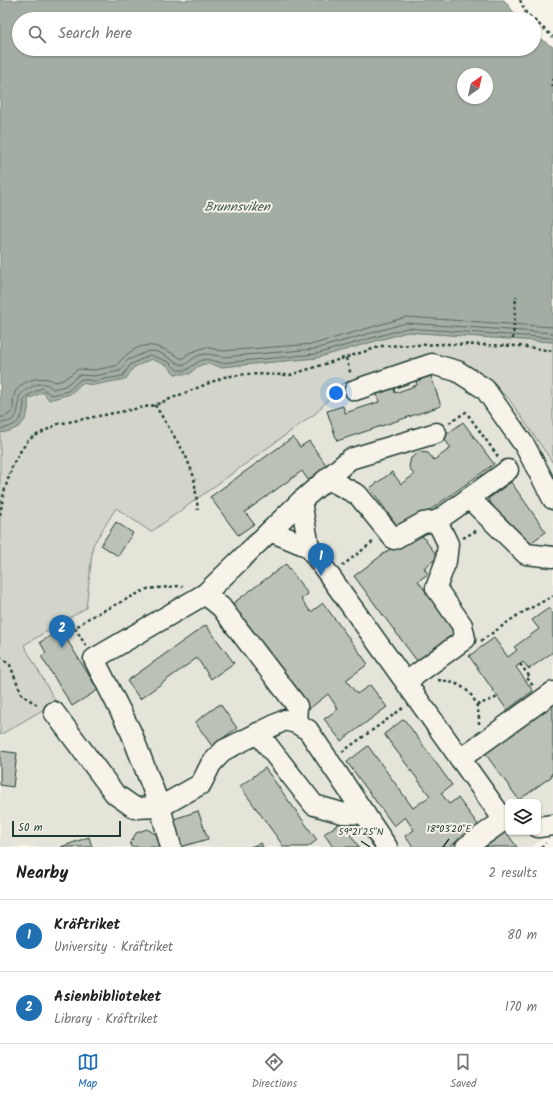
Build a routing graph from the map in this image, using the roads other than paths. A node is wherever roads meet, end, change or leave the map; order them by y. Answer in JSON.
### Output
{"nodes":[{"id":1,"x":355,"y":390,"type":"dead end"},
{"id":2,"x":436,"y":433,"type":"road end"},
{"id":3,"x":508,"y":470,"type":"road end"},
{"id":4,"x":328,"y":478,"type":"junction"},
{"id":5,"x":469,"y":498,"type":"junction"},
{"id":6,"x":553,"y":499,"type":"edge"},
{"id":7,"x":301,"y":501,"type":"junction"},
{"id":8,"x":437,"y":521,"type":"junction"},
{"id":9,"x":270,"y":531,"type":"junction"},
{"id":10,"x":309,"y":547,"type":"junction"},
{"id":11,"x":553,"y":557,"type":"edge"},
{"id":12,"x":210,"y":583,"type":"junction"},
{"id":13,"x":412,"y":690,"type":"junction"},
{"id":14,"x":548,"y":696,"type":"edge"},
{"id":15,"x":54,"y":712,"type":"road end"},
{"id":16,"x":296,"y":723,"type":"junction"},
{"id":17,"x":258,"y":733,"type":"junction"},
{"id":18,"x":460,"y":759,"type":"junction"},
{"id":19,"x":160,"y":807,"type":"junction"},
{"id":20,"x":364,"y":814,"type":"junction"},
{"id":21,"x":505,"y":820,"type":"edge"},
{"id":22,"x":505,"y":822,"type":"edge"},
{"id":23,"x":553,"y":825,"type":"edge"},
{"id":24,"x":541,"y":826,"type":"edge"},
{"id":25,"x":171,"y":847,"type":"edge"},
{"id":26,"x":387,"y":847,"type":"edge"},
{"id":27,"x":466,"y":847,"type":"edge"}],
"edges":[{"from":1,"to":6,"type":"street"},
{"from":2,"to":4,"type":"street"},
{"from":3,"to":5,"type":"street"},
{"from":4,"to":7,"type":"street"},
{"from":4,"to":8,"type":"street"},
{"from":5,"to":8,"type":"street"},
{"from":5,"to":11,"type":"street"},
{"from":7,"to":9,"type":"street"},
{"from":7,"to":10,"type":"street"},
{"from":8,"to":13,"type":"street"},
{"from":9,"to":10,"type":"street"},
{"from":9,"to":12,"type":"street"},
{"from":10,"to":13,"type":"street"},
{"from":12,"to":16,"type":"street"},
{"from":12,"to":19,"type":"street"},
{"from":13,"to":18,"type":"street"},
{"from":14,"to":18,"type":"street"},
{"from":15,"to":19,"type":"street"},
{"from":16,"to":17,"type":"street"},
{"from":16,"to":20,"type":"street"},
{"from":17,"to":19,"type":"street"},
{"from":17,"to":20,"type":"street"},
{"from":18,"to":21,"type":"street"},
{"from":19,"to":25,"type":"street"},
{"from":20,"to":26,"type":"street"},
{"from":22,"to":27,"type":"street"},
{"from":23,"to":24,"type":"street"}]}
